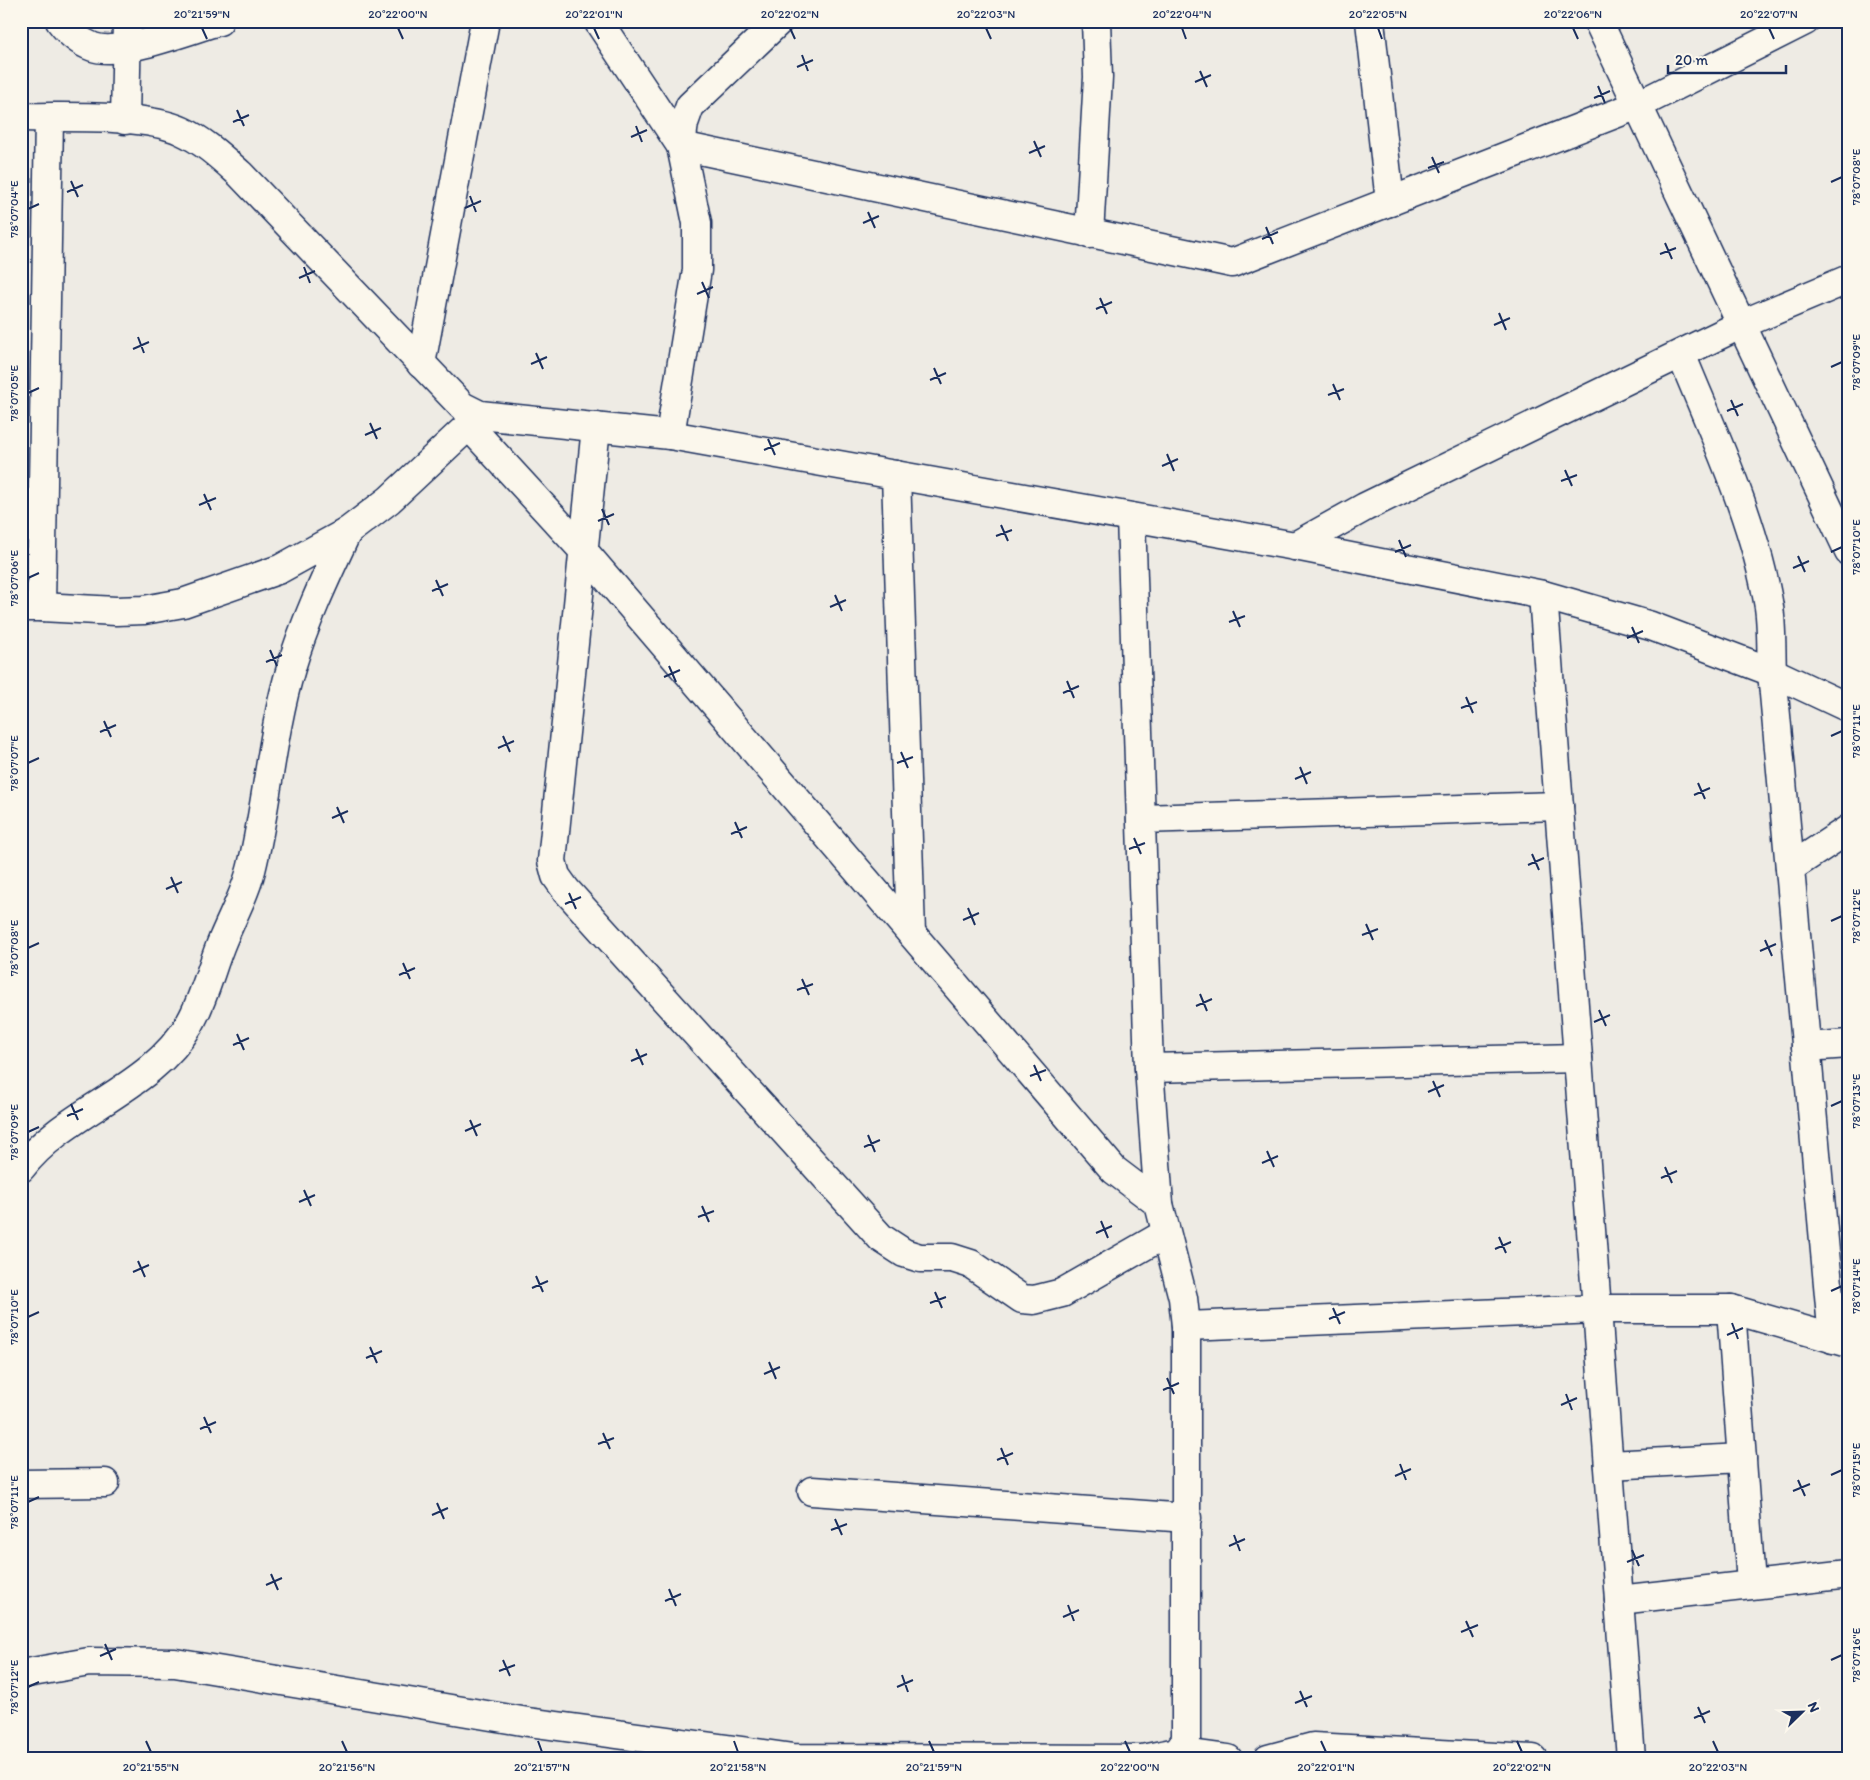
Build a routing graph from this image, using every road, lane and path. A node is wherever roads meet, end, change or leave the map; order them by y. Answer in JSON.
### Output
{"nodes":[{"id":1,"x":60,"y":21,"type":"edge"},
{"id":2,"x":127,"y":21,"type":"edge"},
{"id":3,"x":219,"y":21,"type":"edge"},
{"id":4,"x":485,"y":21,"type":"edge"},
{"id":5,"x":598,"y":21,"type":"edge"},
{"id":6,"x":780,"y":21,"type":"edge"},
{"id":7,"x":1370,"y":21,"type":"edge"},
{"id":8,"x":1598,"y":21,"type":"edge"},
{"id":9,"x":1805,"y":21,"type":"edge"},
{"id":10,"x":1096,"y":32,"type":"edge"},
{"id":11,"x":126,"y":48,"type":"junction"},
{"id":12,"x":1638,"y":104,"type":"junction"},
{"id":13,"x":21,"y":117,"type":"edge"},
{"id":14,"x":49,"y":118,"type":"junction"},
{"id":15,"x":125,"y":120,"type":"junction"},
{"id":16,"x":681,"y":146,"type":"junction"},
{"id":17,"x":1390,"y":202,"type":"junction"},
{"id":18,"x":1089,"y":234,"type":"junction"},
{"id":19,"x":1849,"y":279,"type":"edge"},
{"id":20,"x":1742,"y":324,"type":"junction"},
{"id":21,"x":1682,"y":354,"type":"junction"},
{"id":22,"x":421,"y":364,"type":"junction"},
{"id":23,"x":474,"y":421,"type":"junction"},
{"id":24,"x":596,"y":427,"type":"junction"},
{"id":25,"x":670,"y":435,"type":"junction"},
{"id":26,"x":896,"y":475,"type":"junction"},
{"id":27,"x":1131,"y":517,"type":"junction"},
{"id":28,"x":347,"y":532,"type":"junction"},
{"id":29,"x":1295,"y":546,"type":"junction"},
{"id":30,"x":1848,"y":546,"type":"edge"},
{"id":31,"x":582,"y":549,"type":"junction"},
{"id":32,"x":1543,"y":595,"type":"junction"},
{"id":33,"x":31,"y":607,"type":"edge"},
{"id":34,"x":1772,"y":672,"type":"junction"},
{"id":35,"x":1849,"y":708,"type":"edge"},
{"id":36,"x":1559,"y":806,"type":"junction"},
{"id":37,"x":1141,"y":819,"type":"junction"},
{"id":38,"x":1849,"y":829,"type":"edge"},
{"id":39,"x":1790,"y":868,"type":"junction"},
{"id":40,"x":911,"y":932,"type":"junction"},
{"id":41,"x":1849,"y":1044,"type":"edge"},
{"id":42,"x":1806,"y":1047,"type":"junction"},
{"id":43,"x":1578,"y":1058,"type":"junction"},
{"id":44,"x":1150,"y":1068,"type":"junction"},
{"id":45,"x":21,"y":1168,"type":"edge"},
{"id":46,"x":1159,"y":1204,"type":"junction"},
{"id":47,"x":1165,"y":1234,"type":"junction"},
{"id":48,"x":1598,"y":1309,"type":"junction"},
{"id":49,"x":1731,"y":1309,"type":"junction"},
{"id":50,"x":1186,"y":1326,"type":"junction"},
{"id":51,"x":1841,"y":1341,"type":"edge"},
{"id":52,"x":1742,"y":1458,"type":"junction"},
{"id":53,"x":1609,"y":1465,"type":"junction"},
{"id":54,"x":105,"y":1483,"type":"dead end"},
{"id":55,"x":21,"y":1484,"type":"edge"},
{"id":56,"x":812,"y":1491,"type":"dead end"},
{"id":57,"x":1187,"y":1518,"type":"junction"},
{"id":58,"x":1849,"y":1574,"type":"edge"},
{"id":59,"x":1752,"y":1584,"type":"junction"},
{"id":60,"x":1619,"y":1600,"type":"junction"},
{"id":61,"x":21,"y":1674,"type":"edge"},
{"id":62,"x":1177,"y":1752,"type":"junction"},
{"id":63,"x":936,"y":1758,"type":"edge"},
{"id":64,"x":1228,"y":1759,"type":"edge"},
{"id":65,"x":1268,"y":1759,"type":"edge"},
{"id":66,"x":1533,"y":1759,"type":"edge"},
{"id":67,"x":1631,"y":1759,"type":"edge"}],
"edges":[{"from":1,"to":11,"type":"street"},
{"from":2,"to":11,"type":"street"},
{"from":3,"to":11,"type":"street"},
{"from":4,"to":22,"type":"street"},
{"from":5,"to":16,"type":"street"},
{"from":6,"to":16,"type":"street"},
{"from":7,"to":17,"type":"street"},
{"from":8,"to":12,"type":"street"},
{"from":9,"to":12,"type":"street"},
{"from":10,"to":18,"type":"street"},
{"from":11,"to":15,"type":"street"},
{"from":12,"to":17,"type":"street"},
{"from":12,"to":20,"type":"street"},
{"from":13,"to":14,"type":"street"},
{"from":14,"to":15,"type":"street"},
{"from":14,"to":33,"type":"street"},
{"from":15,"to":22,"type":"street"},
{"from":16,"to":18,"type":"street"},
{"from":16,"to":25,"type":"street"},
{"from":17,"to":18,"type":"street"},
{"from":19,"to":20,"type":"street"},
{"from":20,"to":21,"type":"street"},
{"from":20,"to":30,"type":"street"},
{"from":21,"to":29,"type":"street"},
{"from":21,"to":34,"type":"street"},
{"from":22,"to":23,"type":"street"},
{"from":23,"to":24,"type":"street"},
{"from":23,"to":28,"type":"street"},
{"from":23,"to":31,"type":"street"},
{"from":24,"to":25,"type":"street"},
{"from":24,"to":31,"type":"street"},
{"from":25,"to":26,"type":"street"},
{"from":26,"to":27,"type":"street"},
{"from":26,"to":40,"type":"street"},
{"from":27,"to":29,"type":"street"},
{"from":27,"to":37,"type":"street"},
{"from":28,"to":33,"type":"street"},
{"from":28,"to":45,"type":"street"},
{"from":29,"to":32,"type":"street"},
{"from":31,"to":40,"type":"street"},
{"from":31,"to":47,"type":"street"},
{"from":32,"to":34,"type":"street"},
{"from":32,"to":36,"type":"street"},
{"from":34,"to":35,"type":"street"},
{"from":34,"to":39,"type":"street"},
{"from":36,"to":37,"type":"street"},
{"from":36,"to":43,"type":"street"},
{"from":37,"to":44,"type":"street"},
{"from":38,"to":39,"type":"street"},
{"from":39,"to":42,"type":"street"},
{"from":40,"to":46,"type":"street"},
{"from":41,"to":42,"type":"street"},
{"from":42,"to":51,"type":"street"},
{"from":43,"to":44,"type":"street"},
{"from":43,"to":48,"type":"street"},
{"from":44,"to":46,"type":"street"},
{"from":46,"to":47,"type":"street"},
{"from":47,"to":50,"type":"street"},
{"from":48,"to":49,"type":"street"},
{"from":48,"to":50,"type":"street"},
{"from":48,"to":53,"type":"street"},
{"from":49,"to":51,"type":"street"},
{"from":49,"to":52,"type":"street"},
{"from":50,"to":57,"type":"street"},
{"from":52,"to":53,"type":"street"},
{"from":52,"to":59,"type":"street"},
{"from":53,"to":60,"type":"street"},
{"from":54,"to":55,"type":"street"},
{"from":56,"to":57,"type":"street"},
{"from":57,"to":62,"type":"street"},
{"from":58,"to":59,"type":"street"},
{"from":59,"to":60,"type":"street"},
{"from":60,"to":67,"type":"street"},
{"from":61,"to":63,"type":"street"},
{"from":62,"to":63,"type":"street"},
{"from":62,"to":64,"type":"street"},
{"from":65,"to":66,"type":"street"}]}
